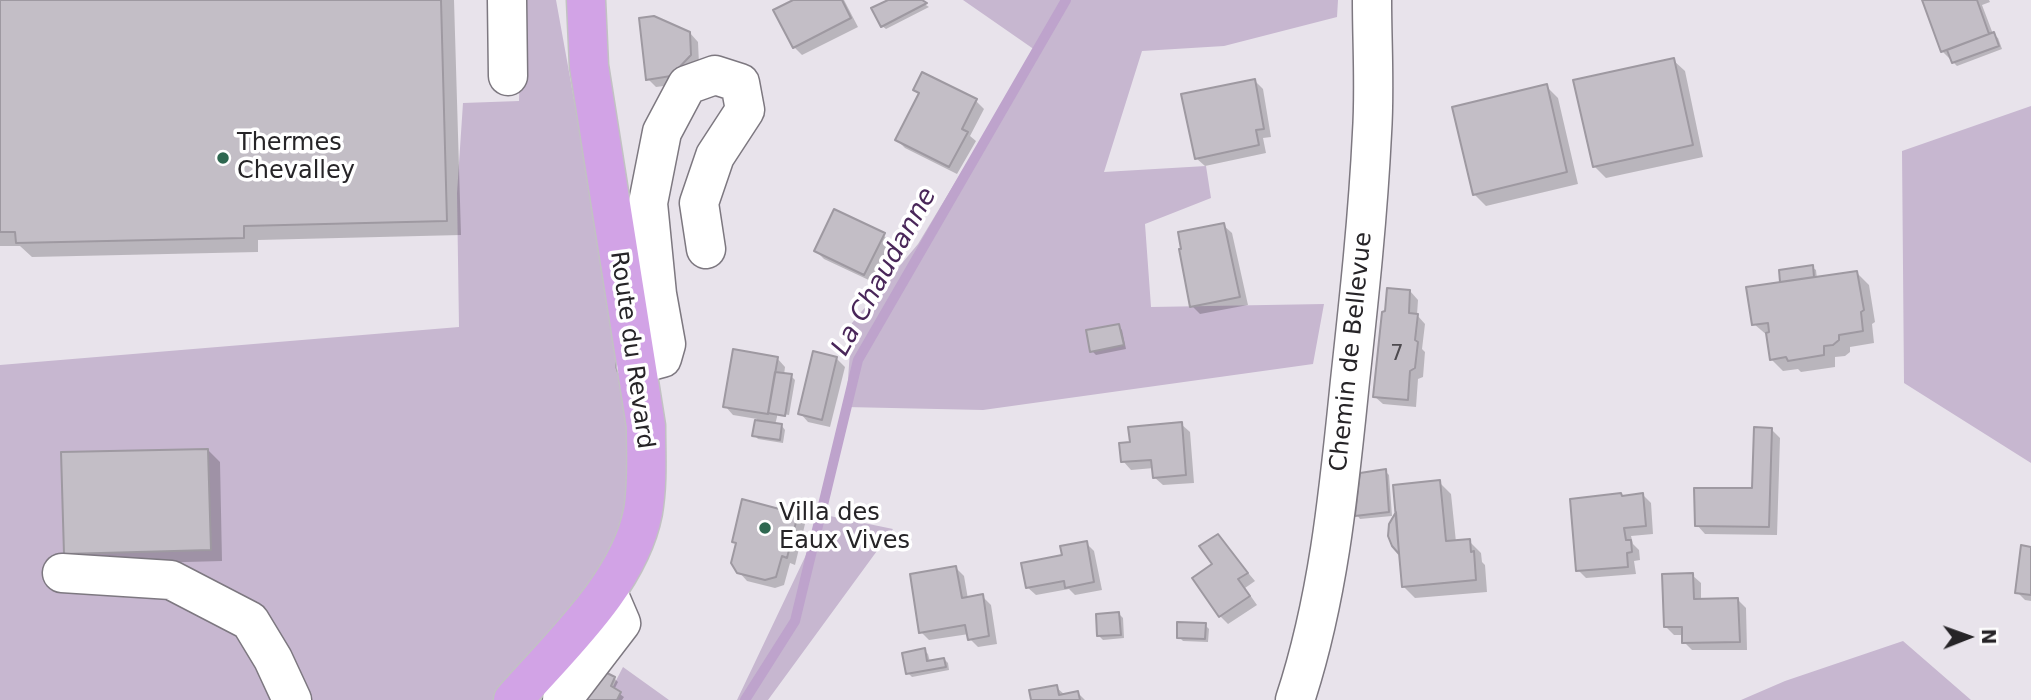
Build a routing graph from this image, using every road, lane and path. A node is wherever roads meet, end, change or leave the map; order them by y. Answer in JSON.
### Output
{"nodes":[{"id":1,"x":507,"y":0,"type":"edge"},
{"id":2,"x":586,"y":0,"type":"edge"},
{"id":3,"x":1371,"y":0,"type":"edge"},
{"id":4,"x":508,"y":76,"type":"dead end"},
{"id":5,"x":706,"y":249,"type":"dead end"},
{"id":6,"x":636,"y":365,"type":"junction"},
{"id":7,"x":61,"y":573,"type":"dead end"},
{"id":8,"x":605,"y":595,"type":"junction"},
{"id":9,"x":292,"y":700,"type":"edge"},
{"id":10,"x":513,"y":700,"type":"edge"},
{"id":11,"x":562,"y":700,"type":"edge"},
{"id":12,"x":1295,"y":700,"type":"edge"}],
"edges":[{"from":1,"to":4,"type":"street"},
{"from":2,"to":6,"type":"main road","name":"Route du Revard"},
{"from":3,"to":12,"type":"street","name":"Chemin de Bellevue"},
{"from":5,"to":6,"type":"street"},
{"from":6,"to":8,"type":"main road","name":"Route du Revard"},
{"from":7,"to":9,"type":"street"},
{"from":8,"to":10,"type":"main road","name":"Route du Revard"},
{"from":8,"to":11,"type":"street"}]}
